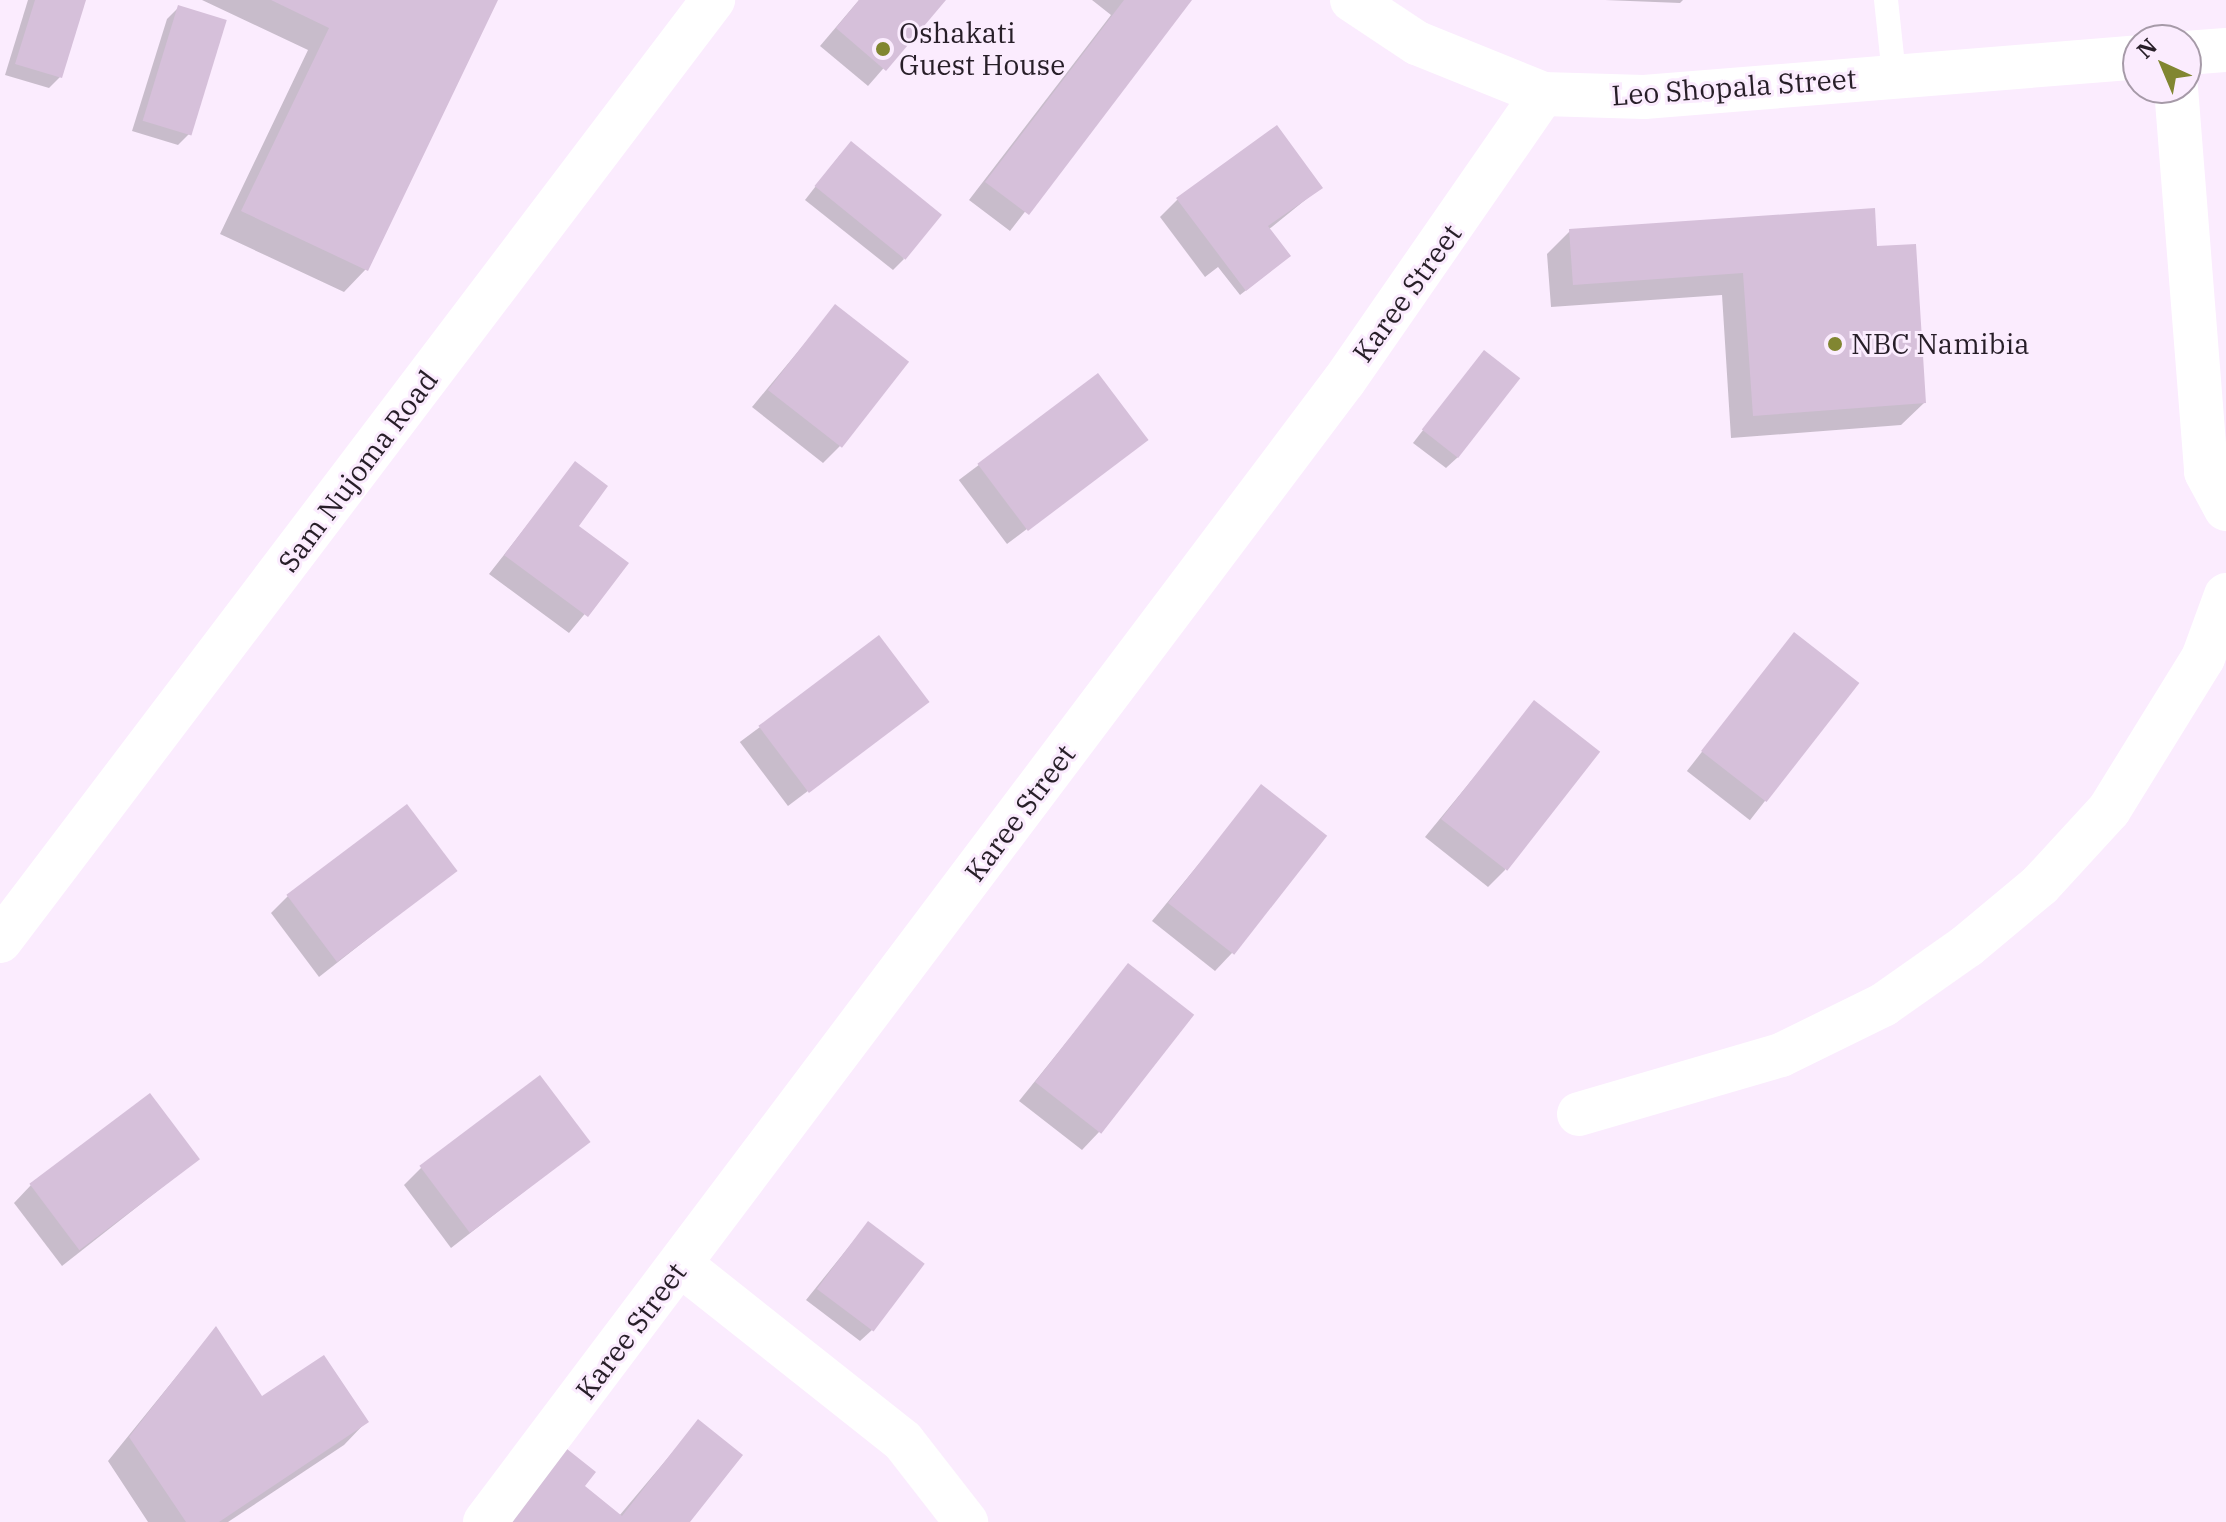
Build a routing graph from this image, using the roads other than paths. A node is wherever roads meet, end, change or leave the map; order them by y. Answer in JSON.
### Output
{"nodes":[{"id":1,"x":713,"y":0,"type":"edge"},
{"id":2,"x":1352,"y":0,"type":"edge"},
{"id":3,"x":1886,"y":0,"type":"edge"},
{"id":4,"x":2226,"y":50,"type":"edge"},
{"id":5,"x":2202,"y":52,"type":"edge"},
{"id":6,"x":2122,"y":58,"type":"edge"},
{"id":7,"x":1894,"y":75,"type":"junction"},
{"id":8,"x":1543,"y":94,"type":"junction"},
{"id":9,"x":2177,"y":104,"type":"edge"},
{"id":10,"x":2226,"y":509,"type":"edge"},
{"id":11,"x":2226,"y":595,"type":"edge"},
{"id":12,"x":0,"y":941,"type":"edge"},
{"id":13,"x":1579,"y":1114,"type":"dead end"},
{"id":14,"x":681,"y":1265,"type":"junction"},
{"id":15,"x":485,"y":1522,"type":"edge"},
{"id":16,"x":966,"y":1522,"type":"edge"}],
"edges":[{"from":1,"to":12,"type":"street","name":"Sam Nujoma Road"},
{"from":2,"to":8,"type":"street","name":"Leo Shopala Street"},
{"from":3,"to":7,"type":"lane"},
{"from":4,"to":5,"type":"street"},
{"from":6,"to":7,"type":"street","name":"Leo Shopala Street"},
{"from":7,"to":8,"type":"street","name":"Leo Shopala Street"},
{"from":8,"to":14,"type":"street","name":"Karee Street"},
{"from":9,"to":10,"type":"street"},
{"from":11,"to":13,"type":"street"},
{"from":14,"to":15,"type":"street","name":"Karee Street"},
{"from":14,"to":16,"type":"street"}]}
